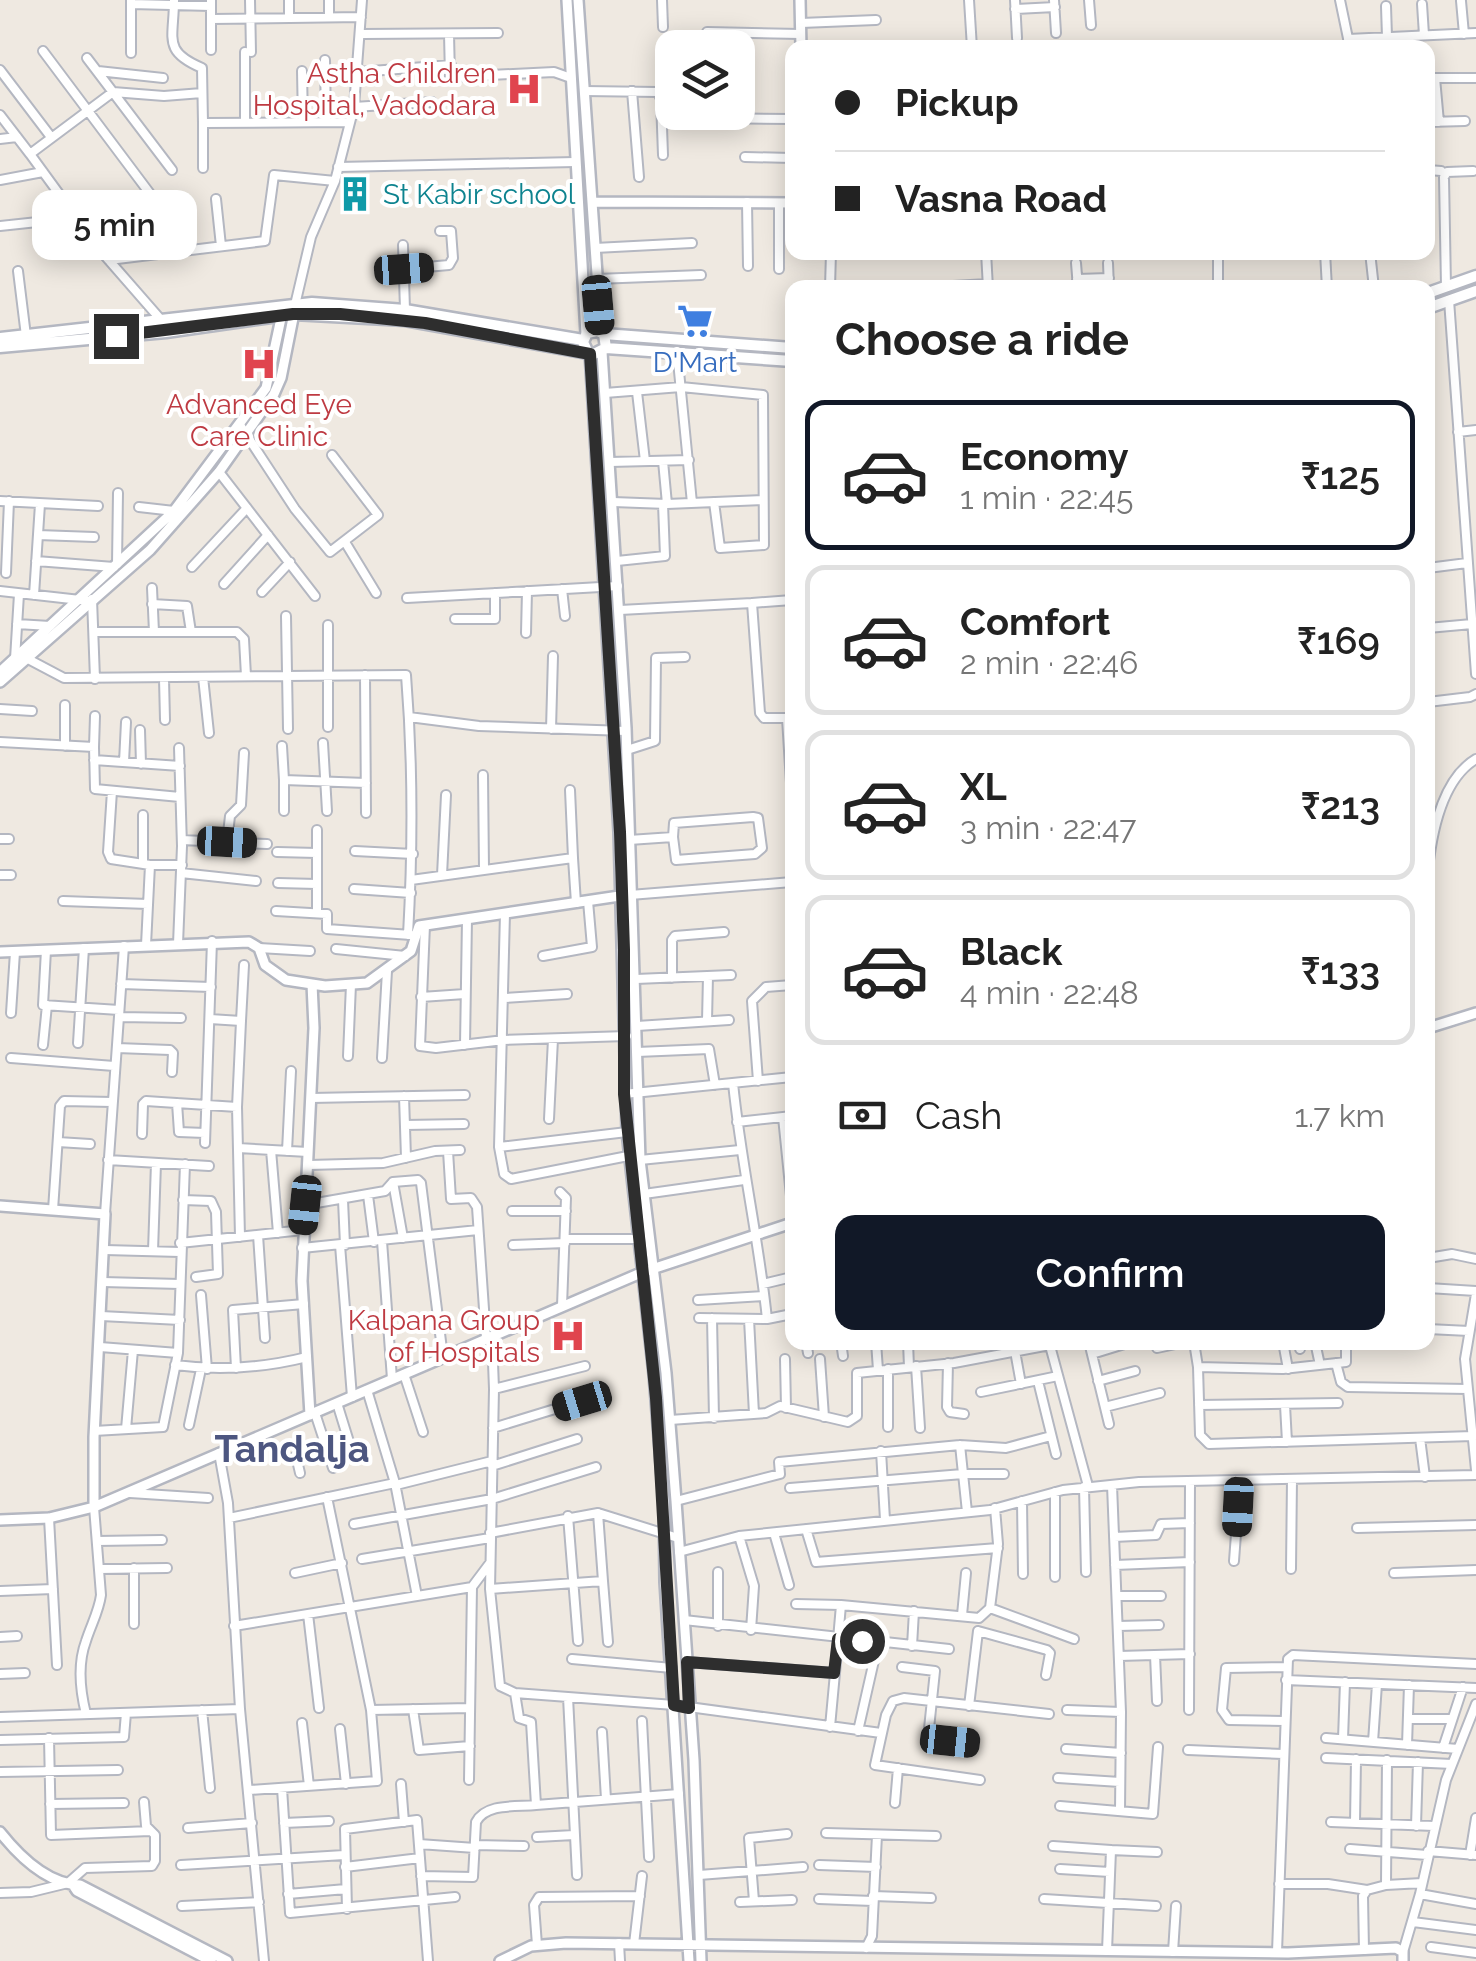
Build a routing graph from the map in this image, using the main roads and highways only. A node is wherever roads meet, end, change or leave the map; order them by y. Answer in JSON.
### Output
{"nodes":[{"id":1,"x":1476,"y":276,"type":"edge"},
{"id":2,"x":1476,"y":290,"type":"edge"},
{"id":3,"x":1435,"y":291,"type":"edge"},
{"id":4,"x":1435,"y":305,"type":"edge"},
{"id":5,"x":290,"y":307,"type":"junction"},
{"id":6,"x":477,"y":327,"type":"junction"},
{"id":7,"x":602,"y":333,"type":"junction"},
{"id":8,"x":0,"y":338,"type":"edge"},
{"id":9,"x":0,"y":347,"type":"edge"},
{"id":10,"x":592,"y":347,"type":"junction"},
{"id":11,"x":785,"y":347,"type":"edge"},
{"id":12,"x":785,"y":359,"type":"edge"}],
"edges":[{"from":1,"to":3,"type":"main road"},
{"from":2,"to":4,"type":"main road"},
{"from":5,"to":6,"type":"main road"},
{"from":5,"to":6,"type":"main road"},
{"from":5,"to":8,"type":"main road"},
{"from":5,"to":9,"type":"main road"},
{"from":6,"to":10,"type":"main road"},
{"from":7,"to":10,"type":"main road"},
{"from":7,"to":10,"type":"main road"},
{"from":7,"to":11,"type":"main road"},
{"from":10,"to":12,"type":"main road"}]}
